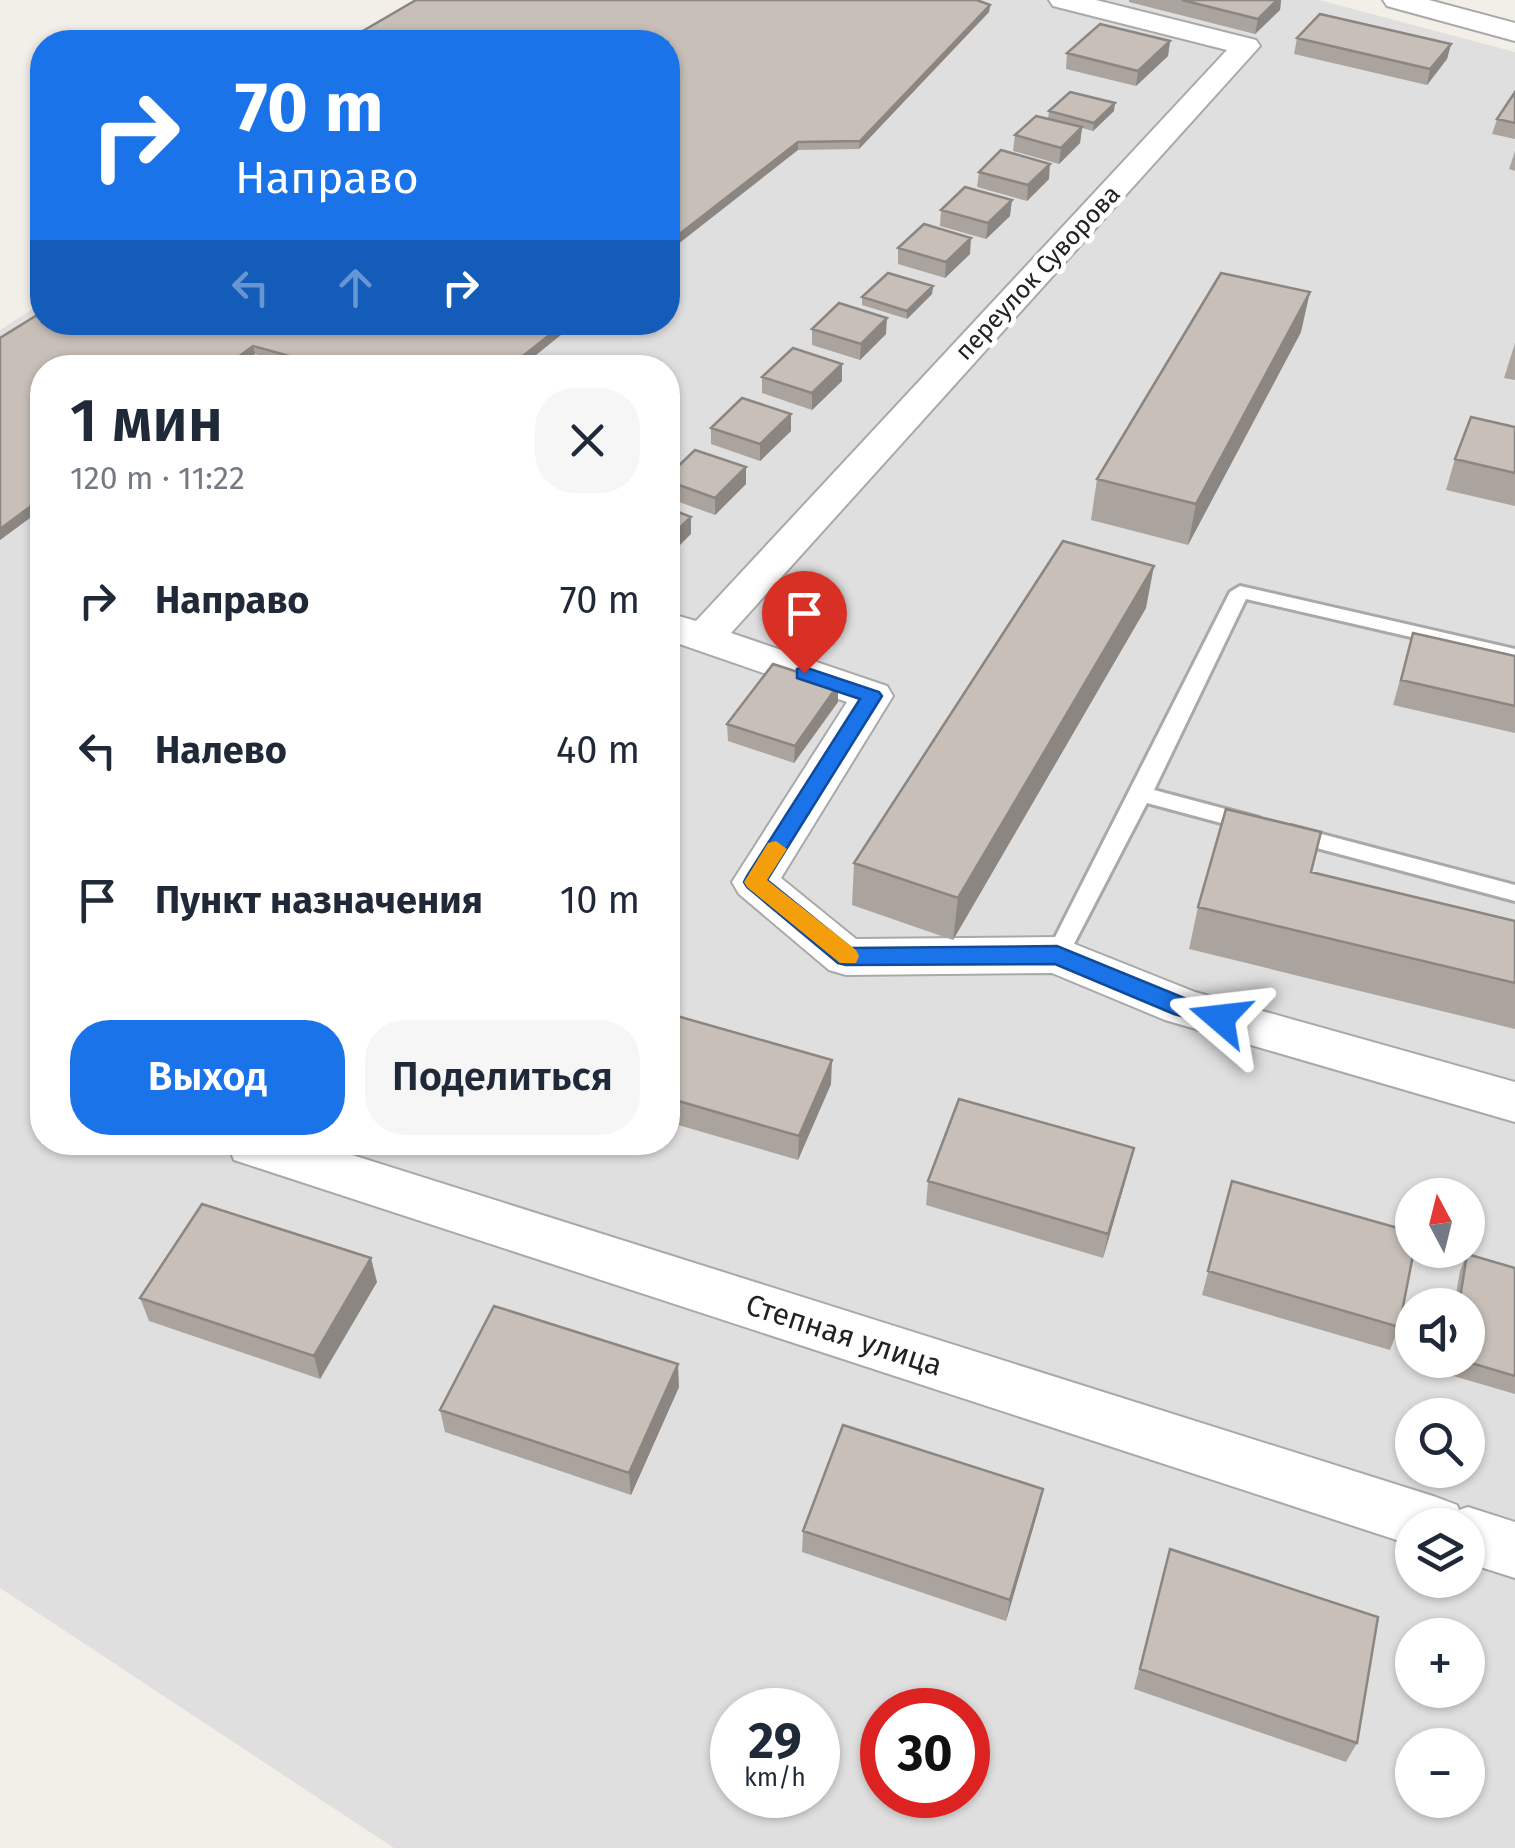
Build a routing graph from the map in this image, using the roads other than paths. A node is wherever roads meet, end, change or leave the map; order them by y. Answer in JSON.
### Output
{"nodes":[{"id":1,"x":1063,"y":0,"type":"edge"},
{"id":2,"x":1398,"y":0,"type":"edge"},
{"id":3,"x":1515,"y":32,"type":"edge"},
{"id":4,"x":685,"y":632,"type":"edge"},
{"id":5,"x":1515,"y":655,"type":"edge"},
{"id":6,"x":1142,"y":794,"type":"junction"},
{"id":7,"x":1515,"y":894,"type":"edge"},
{"id":8,"x":1057,"y":955,"type":"junction"},
{"id":9,"x":1515,"y":1102,"type":"edge"},
{"id":10,"x":283,"y":1155,"type":"edge"},
{"id":11,"x":1395,"y":1512,"type":"edge"},
{"id":12,"x":1485,"y":1540,"type":"edge"},
{"id":13,"x":1515,"y":1550,"type":"edge"}],
"edges":[{"from":1,"to":4,"type":"street","name":"переулок Суворова"},
{"from":2,"to":3,"type":"street"},
{"from":4,"to":8,"type":"street"},
{"from":5,"to":6,"type":"lane"},
{"from":6,"to":7,"type":"lane"},
{"from":6,"to":8,"type":"lane"},
{"from":8,"to":9,"type":"street"},
{"from":10,"to":11,"type":"street","name":"Степная улица"},
{"from":12,"to":13,"type":"street"}]}
